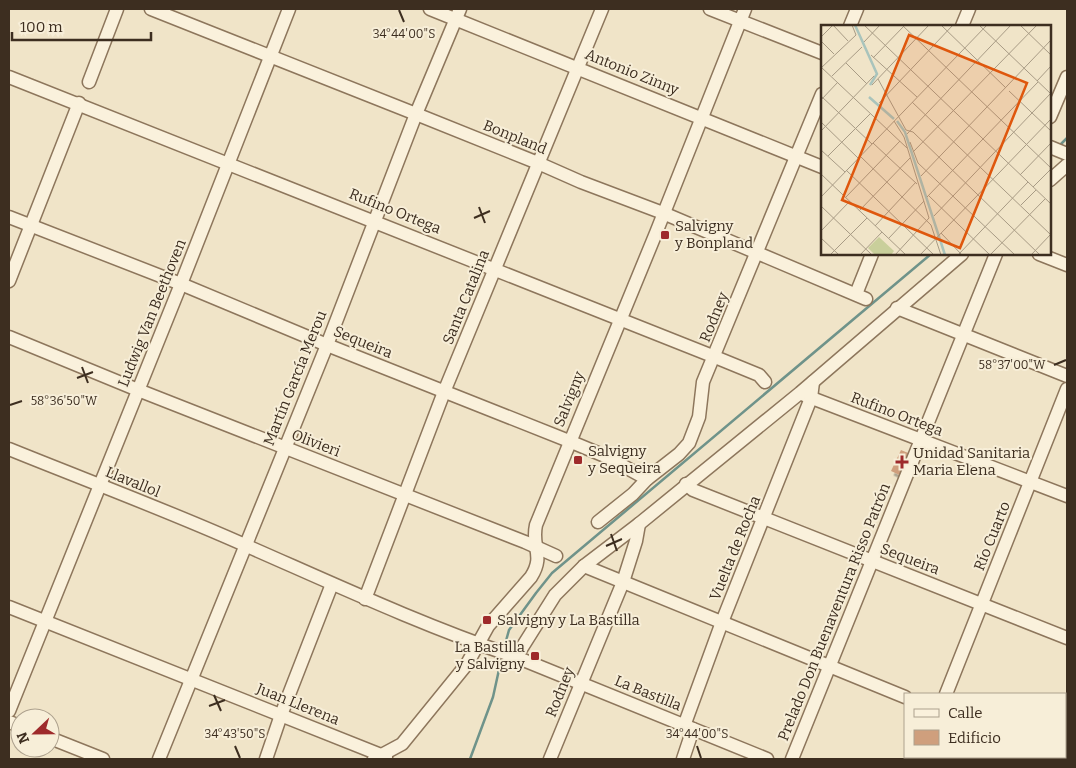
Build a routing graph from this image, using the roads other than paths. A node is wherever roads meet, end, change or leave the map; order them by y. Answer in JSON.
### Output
{"nodes":[{"id":1,"x":118,"y":9,"type":"edge"},
{"id":2,"x":151,"y":9,"type":"edge"},
{"id":3,"x":288,"y":9,"type":"edge"},
{"id":4,"x":430,"y":9,"type":"edge"},
{"id":5,"x":602,"y":9,"type":"edge"},
{"id":6,"x":710,"y":9,"type":"edge"},
{"id":7,"x":856,"y":9,"type":"edge"},
{"id":8,"x":969,"y":9,"type":"edge"},
{"id":9,"x":458,"y":14,"type":"edge"},
{"id":10,"x":742,"y":15,"type":"edge"},
{"id":11,"x":850,"y":25,"type":"edge"},
{"id":12,"x":962,"y":25,"type":"edge"},
{"id":13,"x":821,"y":53,"type":"edge"},
{"id":14,"x":270,"y":56,"type":"junction"},
{"id":15,"x":578,"y":68,"type":"junction"},
{"id":16,"x":9,"y":77,"type":"edge"},
{"id":17,"x":1067,"y":77,"type":"edge"},
{"id":18,"x":89,"y":82,"type":"dead end"},
{"id":19,"x":821,"y":96,"type":"edge"},
{"id":20,"x":79,"y":104,"type":"junction"},
{"id":21,"x":416,"y":114,"type":"junction"},
{"id":22,"x":1051,"y":115,"type":"edge"},
{"id":23,"x":702,"y":118,"type":"junction"},
{"id":24,"x":1051,"y":147,"type":"edge"},
{"id":25,"x":1067,"y":154,"type":"edge"},
{"id":26,"x":796,"y":157,"type":"junction"},
{"id":27,"x":538,"y":163,"type":"junction"},
{"id":28,"x":229,"y":164,"type":"junction"},
{"id":29,"x":1067,"y":165,"type":"edge"},
{"id":30,"x":821,"y":166,"type":"edge"},
{"id":31,"x":1051,"y":179,"type":"edge"},
{"id":32,"x":663,"y":213,"type":"junction"},
{"id":33,"x":9,"y":217,"type":"edge"},
{"id":34,"x":375,"y":221,"type":"junction"},
{"id":35,"x":31,"y":226,"type":"junction"},
{"id":36,"x":757,"y":253,"type":"junction"},
{"id":37,"x":872,"y":255,"type":"edge"},
{"id":38,"x":961,"y":255,"type":"edge"},
{"id":39,"x":996,"y":255,"type":"edge"},
{"id":40,"x":1042,"y":255,"type":"edge"},
{"id":41,"x":1067,"y":265,"type":"edge"},
{"id":42,"x":495,"y":269,"type":"junction"},
{"id":43,"x":9,"y":281,"type":"edge"},
{"id":44,"x":181,"y":284,"type":"junction"},
{"id":45,"x":897,"y":308,"type":"junction"},
{"id":46,"x":619,"y":320,"type":"junction"},
{"id":47,"x":963,"y":334,"type":"junction"},
{"id":48,"x":9,"y":336,"type":"edge"},
{"id":49,"x":327,"y":345,"type":"junction"},
{"id":50,"x":715,"y":357,"type":"junction"},
{"id":51,"x":1067,"y":376,"type":"edge"},
{"id":52,"x":765,"y":382,"type":"dead end"},
{"id":53,"x":1067,"y":389,"type":"edge"},
{"id":54,"x":138,"y":390,"type":"junction"},
{"id":55,"x":444,"y":392,"type":"junction"},
{"id":56,"x":805,"y":395,"type":"junction"},
{"id":57,"x":570,"y":441,"type":"junction"},
{"id":58,"x":921,"y":441,"type":"junction"},
{"id":59,"x":284,"y":448,"type":"junction"},
{"id":60,"x":9,"y":449,"type":"edge"},
{"id":61,"x":647,"y":479,"type":"junction"},
{"id":62,"x":1031,"y":482,"type":"junction"},
{"id":63,"x":686,"y":484,"type":"junction"},
{"id":64,"x":99,"y":485,"type":"junction"},
{"id":65,"x":405,"y":495,"type":"junction"},
{"id":66,"x":1067,"y":496,"type":"edge"},
{"id":67,"x":764,"y":519,"type":"junction"},
{"id":68,"x":598,"y":522,"type":"dead end"},
{"id":69,"x":639,"y":524,"type":"junction"},
{"id":70,"x":246,"y":545,"type":"junction"},
{"id":71,"x":536,"y":547,"type":"junction"},
{"id":72,"x":556,"y":556,"type":"dead end"},
{"id":73,"x":871,"y":561,"type":"junction"},
{"id":74,"x":584,"y":566,"type":"junction"},
{"id":75,"x":623,"y":582,"type":"junction"},
{"id":76,"x":332,"y":584,"type":"junction"},
{"id":77,"x":365,"y":599,"type":"junction"},
{"id":78,"x":981,"y":604,"type":"junction"},
{"id":79,"x":9,"y":607,"type":"edge"},
{"id":80,"x":44,"y":621,"type":"junction"},
{"id":81,"x":722,"y":622,"type":"junction"},
{"id":82,"x":1067,"y":638,"type":"edge"},
{"id":83,"x":477,"y":644,"type":"junction"},
{"id":84,"x":516,"y":657,"type":"junction"},
{"id":85,"x":830,"y":665,"type":"junction"},
{"id":86,"x":191,"y":679,"type":"junction"},
{"id":87,"x":581,"y":684,"type":"junction"},
{"id":88,"x":946,"y":693,"type":"edge"},
{"id":89,"x":904,"y":697,"type":"edge"},
{"id":90,"x":9,"y":711,"type":"edge"},
{"id":91,"x":1067,"y":714,"type":"edge"},
{"id":92,"x":281,"y":715,"type":"junction"},
{"id":93,"x":1066,"y":722,"type":"edge"},
{"id":94,"x":688,"y":728,"type":"junction"},
{"id":95,"x":60,"y":742,"type":"edge"},
{"id":96,"x":377,"y":757,"type":"edge"},
{"id":97,"x":103,"y":759,"type":"edge"},
{"id":98,"x":159,"y":759,"type":"edge"},
{"id":99,"x":266,"y":759,"type":"edge"},
{"id":100,"x":393,"y":759,"type":"edge"},
{"id":101,"x":550,"y":759,"type":"edge"},
{"id":102,"x":683,"y":759,"type":"edge"},
{"id":103,"x":767,"y":759,"type":"edge"},
{"id":104,"x":792,"y":759,"type":"edge"}],
"edges":[{"from":1,"to":18,"type":"street"},
{"from":2,"to":14,"type":"street","name":"Bonpland"},
{"from":3,"to":14,"type":"street","name":"Ludwig Van Beethoven"},
{"from":4,"to":9,"type":"street","name":"Antonio Zinny"},
{"from":5,"to":15,"type":"street","name":"Santa Catalina"},
{"from":6,"to":10,"type":"street"},
{"from":7,"to":11,"type":"street"},
{"from":8,"to":12,"type":"street"},
{"from":9,"to":15,"type":"street","name":"Antonio Zinny"},
{"from":9,"to":21,"type":"street","name":"Martín García Merou"},
{"from":10,"to":13,"type":"street"},
{"from":10,"to":23,"type":"street","name":"Salvigny"},
{"from":14,"to":21,"type":"street","name":"Bonpland"},
{"from":14,"to":28,"type":"street","name":"Ludwig Van Beethoven"},
{"from":15,"to":23,"type":"street","name":"Antonio Zinny"},
{"from":15,"to":27,"type":"street","name":"Santa Catalina"},
{"from":16,"to":20,"type":"street","name":"Rufino Ortega"},
{"from":17,"to":22,"type":"street"},
{"from":19,"to":26,"type":"street","name":"Rodney"},
{"from":20,"to":28,"type":"street","name":"Rufino Ortega"},
{"from":20,"to":35,"type":"street"},
{"from":21,"to":27,"type":"street","name":"Bonpland"},
{"from":21,"to":34,"type":"street","name":"Martín García Merou"},
{"from":23,"to":26,"type":"street","name":"Antonio Zinny"},
{"from":23,"to":32,"type":"street","name":"Salvigny"},
{"from":24,"to":25,"type":"street"},
{"from":26,"to":30,"type":"street","name":"Antonio Zinny"},
{"from":26,"to":36,"type":"street","name":"Rodney"},
{"from":27,"to":32,"type":"street","name":"Bonpland"},
{"from":27,"to":42,"type":"street","name":"Santa Catalina"},
{"from":28,"to":34,"type":"street","name":"Rufino Ortega"},
{"from":28,"to":44,"type":"street","name":"Ludwig Van Beethoven"},
{"from":29,"to":31,"type":"street"},
{"from":32,"to":36,"type":"street","name":"Bonpland"},
{"from":32,"to":46,"type":"street","name":"Salvigny"},
{"from":33,"to":35,"type":"street","name":"Sequeira"},
{"from":34,"to":42,"type":"street","name":"Rufino Ortega"},
{"from":34,"to":49,"type":"street","name":"Martín García Merou"},
{"from":35,"to":43,"type":"street"},
{"from":35,"to":44,"type":"street","name":"Sequeira"},
{"from":36,"to":37,"type":"street","name":"Bonpland"},
{"from":36,"to":50,"type":"street","name":"Rodney"},
{"from":38,"to":45,"type":"street"},
{"from":39,"to":47,"type":"street","name":"Prelado Don Buenaventura Risso Patrón"},
{"from":40,"to":41,"type":"street"},
{"from":42,"to":46,"type":"street","name":"Rufino Ortega"},
{"from":42,"to":55,"type":"street","name":"Santa Catalina"},
{"from":44,"to":49,"type":"street","name":"Sequeira"},
{"from":44,"to":54,"type":"street","name":"Ludwig Van Beethoven"},
{"from":45,"to":47,"type":"street"},
{"from":45,"to":56,"type":"street","name":"Vuelta de Rocha"},
{"from":46,"to":50,"type":"street","name":"Rufino Ortega"},
{"from":46,"to":57,"type":"street","name":"Salvigny"},
{"from":47,"to":51,"type":"street"},
{"from":47,"to":58,"type":"street","name":"Prelado Don Buenaventura Risso Patrón"},
{"from":48,"to":54,"type":"street","name":"Olivieri"},
{"from":49,"to":55,"type":"street","name":"Sequeira"},
{"from":49,"to":59,"type":"street","name":"Martín García Merou"},
{"from":50,"to":52,"type":"street","name":"Rufino Ortega"},
{"from":50,"to":61,"type":"street","name":"Rodney"},
{"from":53,"to":62,"type":"street","name":"Río Cuarto"},
{"from":54,"to":59,"type":"street","name":"Olivieri"},
{"from":54,"to":64,"type":"street","name":"Ludwig Van Beethoven"},
{"from":55,"to":57,"type":"street","name":"Sequeira"},
{"from":55,"to":65,"type":"street","name":"Santa Catalina"},
{"from":56,"to":58,"type":"street","name":"Rufino Ortega"},
{"from":56,"to":63,"type":"street"},
{"from":56,"to":67,"type":"street","name":"Vuelta de Rocha"},
{"from":57,"to":61,"type":"street","name":"Sequeira"},
{"from":57,"to":71,"type":"street","name":"Salvigny"},
{"from":58,"to":62,"type":"street","name":"Rufino Ortega"},
{"from":58,"to":73,"type":"street","name":"Prelado Don Buenaventura Risso Patrón"},
{"from":59,"to":65,"type":"street","name":"Olivieri"},
{"from":59,"to":70,"type":"street","name":"Martín García Merou"},
{"from":60,"to":64,"type":"street","name":"Llavallol"},
{"from":61,"to":68,"type":"street","name":"Rodney"},
{"from":62,"to":66,"type":"street","name":"Rufino Ortega"},
{"from":62,"to":78,"type":"street","name":"Río Cuarto"},
{"from":63,"to":67,"type":"street","name":"Sequeira"},
{"from":63,"to":69,"type":"street"},
{"from":64,"to":70,"type":"street","name":"Llavallol"},
{"from":64,"to":80,"type":"street","name":"Ludwig Van Beethoven"},
{"from":65,"to":71,"type":"street","name":"Olivieri"},
{"from":65,"to":77,"type":"street","name":"Santa Catalina"},
{"from":67,"to":73,"type":"street","name":"Sequeira"},
{"from":67,"to":81,"type":"street","name":"Vuelta de Rocha"},
{"from":69,"to":74,"type":"street"},
{"from":69,"to":75,"type":"street","name":"Rodney"},
{"from":70,"to":76,"type":"street"},
{"from":70,"to":86,"type":"street","name":"Martín García Merou"},
{"from":71,"to":72,"type":"street","name":"Olivieri"},
{"from":71,"to":83,"type":"street","name":"Salvigny"},
{"from":73,"to":78,"type":"street","name":"Sequeira"},
{"from":73,"to":85,"type":"street","name":"Prelado Don Buenaventura Risso Patrón"},
{"from":74,"to":75,"type":"street"},
{"from":74,"to":84,"type":"street"},
{"from":75,"to":81,"type":"street"},
{"from":75,"to":87,"type":"street","name":"Rodney"},
{"from":76,"to":77,"type":"street"},
{"from":76,"to":92,"type":"street"},
{"from":77,"to":83,"type":"street"},
{"from":78,"to":82,"type":"street","name":"Sequeira"},
{"from":78,"to":88,"type":"street","name":"Río Cuarto"},
{"from":79,"to":80,"type":"street"},
{"from":80,"to":86,"type":"street"},
{"from":80,"to":90,"type":"street","name":"Ludwig Van Beethoven"},
{"from":81,"to":85,"type":"street"},
{"from":81,"to":94,"type":"street","name":"Vuelta de Rocha"},
{"from":83,"to":84,"type":"street","name":"La Bastilla"},
{"from":83,"to":96,"type":"street","name":"Salvigny"},
{"from":84,"to":87,"type":"street","name":"La Bastilla"},
{"from":85,"to":89,"type":"street"},
{"from":85,"to":104,"type":"street","name":"Prelado Don Buenaventura Risso Patrón"},
{"from":86,"to":92,"type":"street","name":"Juan Llerena"},
{"from":86,"to":98,"type":"street","name":"Martín García Merou"},
{"from":87,"to":94,"type":"street","name":"La Bastilla"},
{"from":87,"to":101,"type":"street","name":"Rodney"},
{"from":91,"to":93,"type":"street"},
{"from":92,"to":96,"type":"street","name":"Juan Llerena"},
{"from":92,"to":99,"type":"street"},
{"from":94,"to":102,"type":"street","name":"Vuelta de Rocha"},
{"from":94,"to":103,"type":"street","name":"La Bastilla"},
{"from":95,"to":97,"type":"street"},
{"from":96,"to":100,"type":"street","name":"Juan Llerena"}]}
